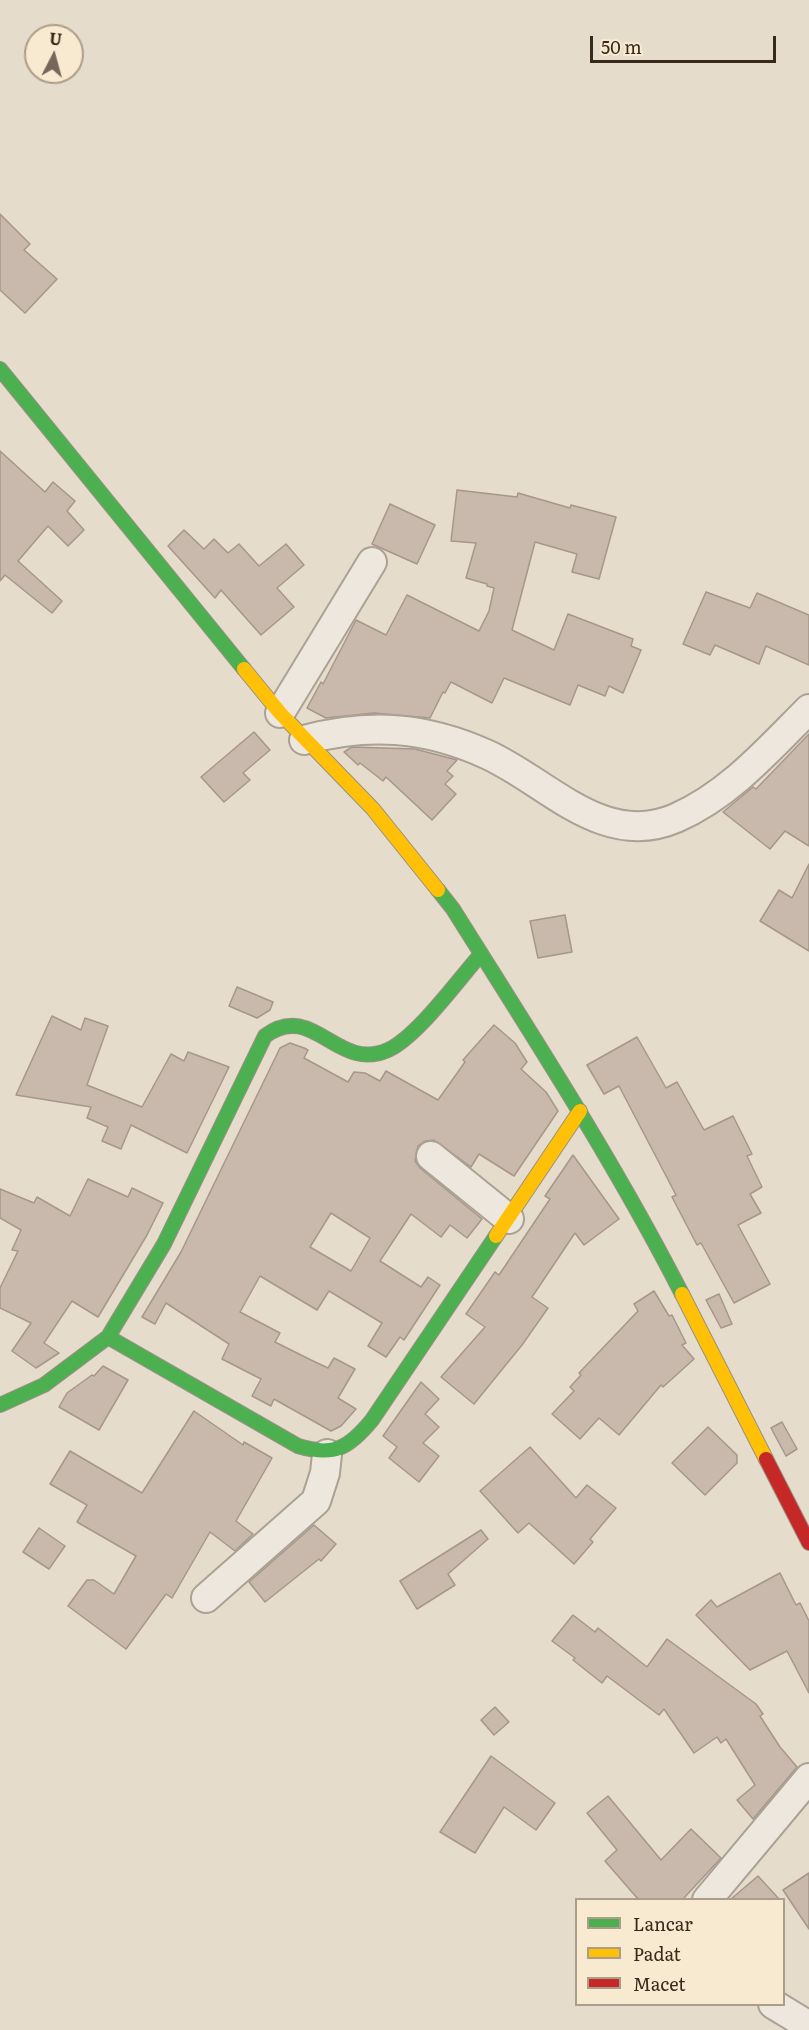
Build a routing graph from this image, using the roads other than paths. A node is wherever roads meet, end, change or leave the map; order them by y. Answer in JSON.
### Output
{"nodes":[{"id":1,"x":0,"y":369,"type":"edge"},
{"id":2,"x":372,"y":562,"type":"dead end"},
{"id":3,"x":809,"y":709,"type":"edge"},
{"id":4,"x":280,"y":714,"type":"junction"},
{"id":5,"x":304,"y":740,"type":"junction"},
{"id":6,"x":481,"y":954,"type":"junction"},
{"id":7,"x":580,"y":1111,"type":"junction"},
{"id":8,"x":431,"y":1156,"type":"dead end"},
{"id":9,"x":509,"y":1219,"type":"junction"},
{"id":10,"x":108,"y":1337,"type":"junction"},
{"id":11,"x":0,"y":1405,"type":"edge"},
{"id":12,"x":327,"y":1455,"type":"junction"},
{"id":13,"x":809,"y":1543,"type":"edge"},
{"id":14,"x":206,"y":1598,"type":"dead end"},
{"id":15,"x":809,"y":1778,"type":"edge"},
{"id":16,"x":708,"y":1898,"type":"edge"},
{"id":17,"x":776,"y":2006,"type":"edge"},
{"id":18,"x":809,"y":2026,"type":"edge"}],
"edges":[{"from":1,"to":4,"type":"main road"},
{"from":2,"to":4,"type":"street"},
{"from":3,"to":5,"type":"street"},
{"from":4,"to":5,"type":"main road"},
{"from":5,"to":6,"type":"main road"},
{"from":6,"to":7,"type":"main road"},
{"from":6,"to":10,"type":"main road"},
{"from":7,"to":9,"type":"main road"},
{"from":7,"to":13,"type":"main road"},
{"from":8,"to":9,"type":"street"},
{"from":9,"to":12,"type":"main road"},
{"from":10,"to":11,"type":"main road"},
{"from":10,"to":12,"type":"main road"},
{"from":12,"to":14,"type":"street"},
{"from":15,"to":16,"type":"street"},
{"from":17,"to":18,"type":"street"}]}
